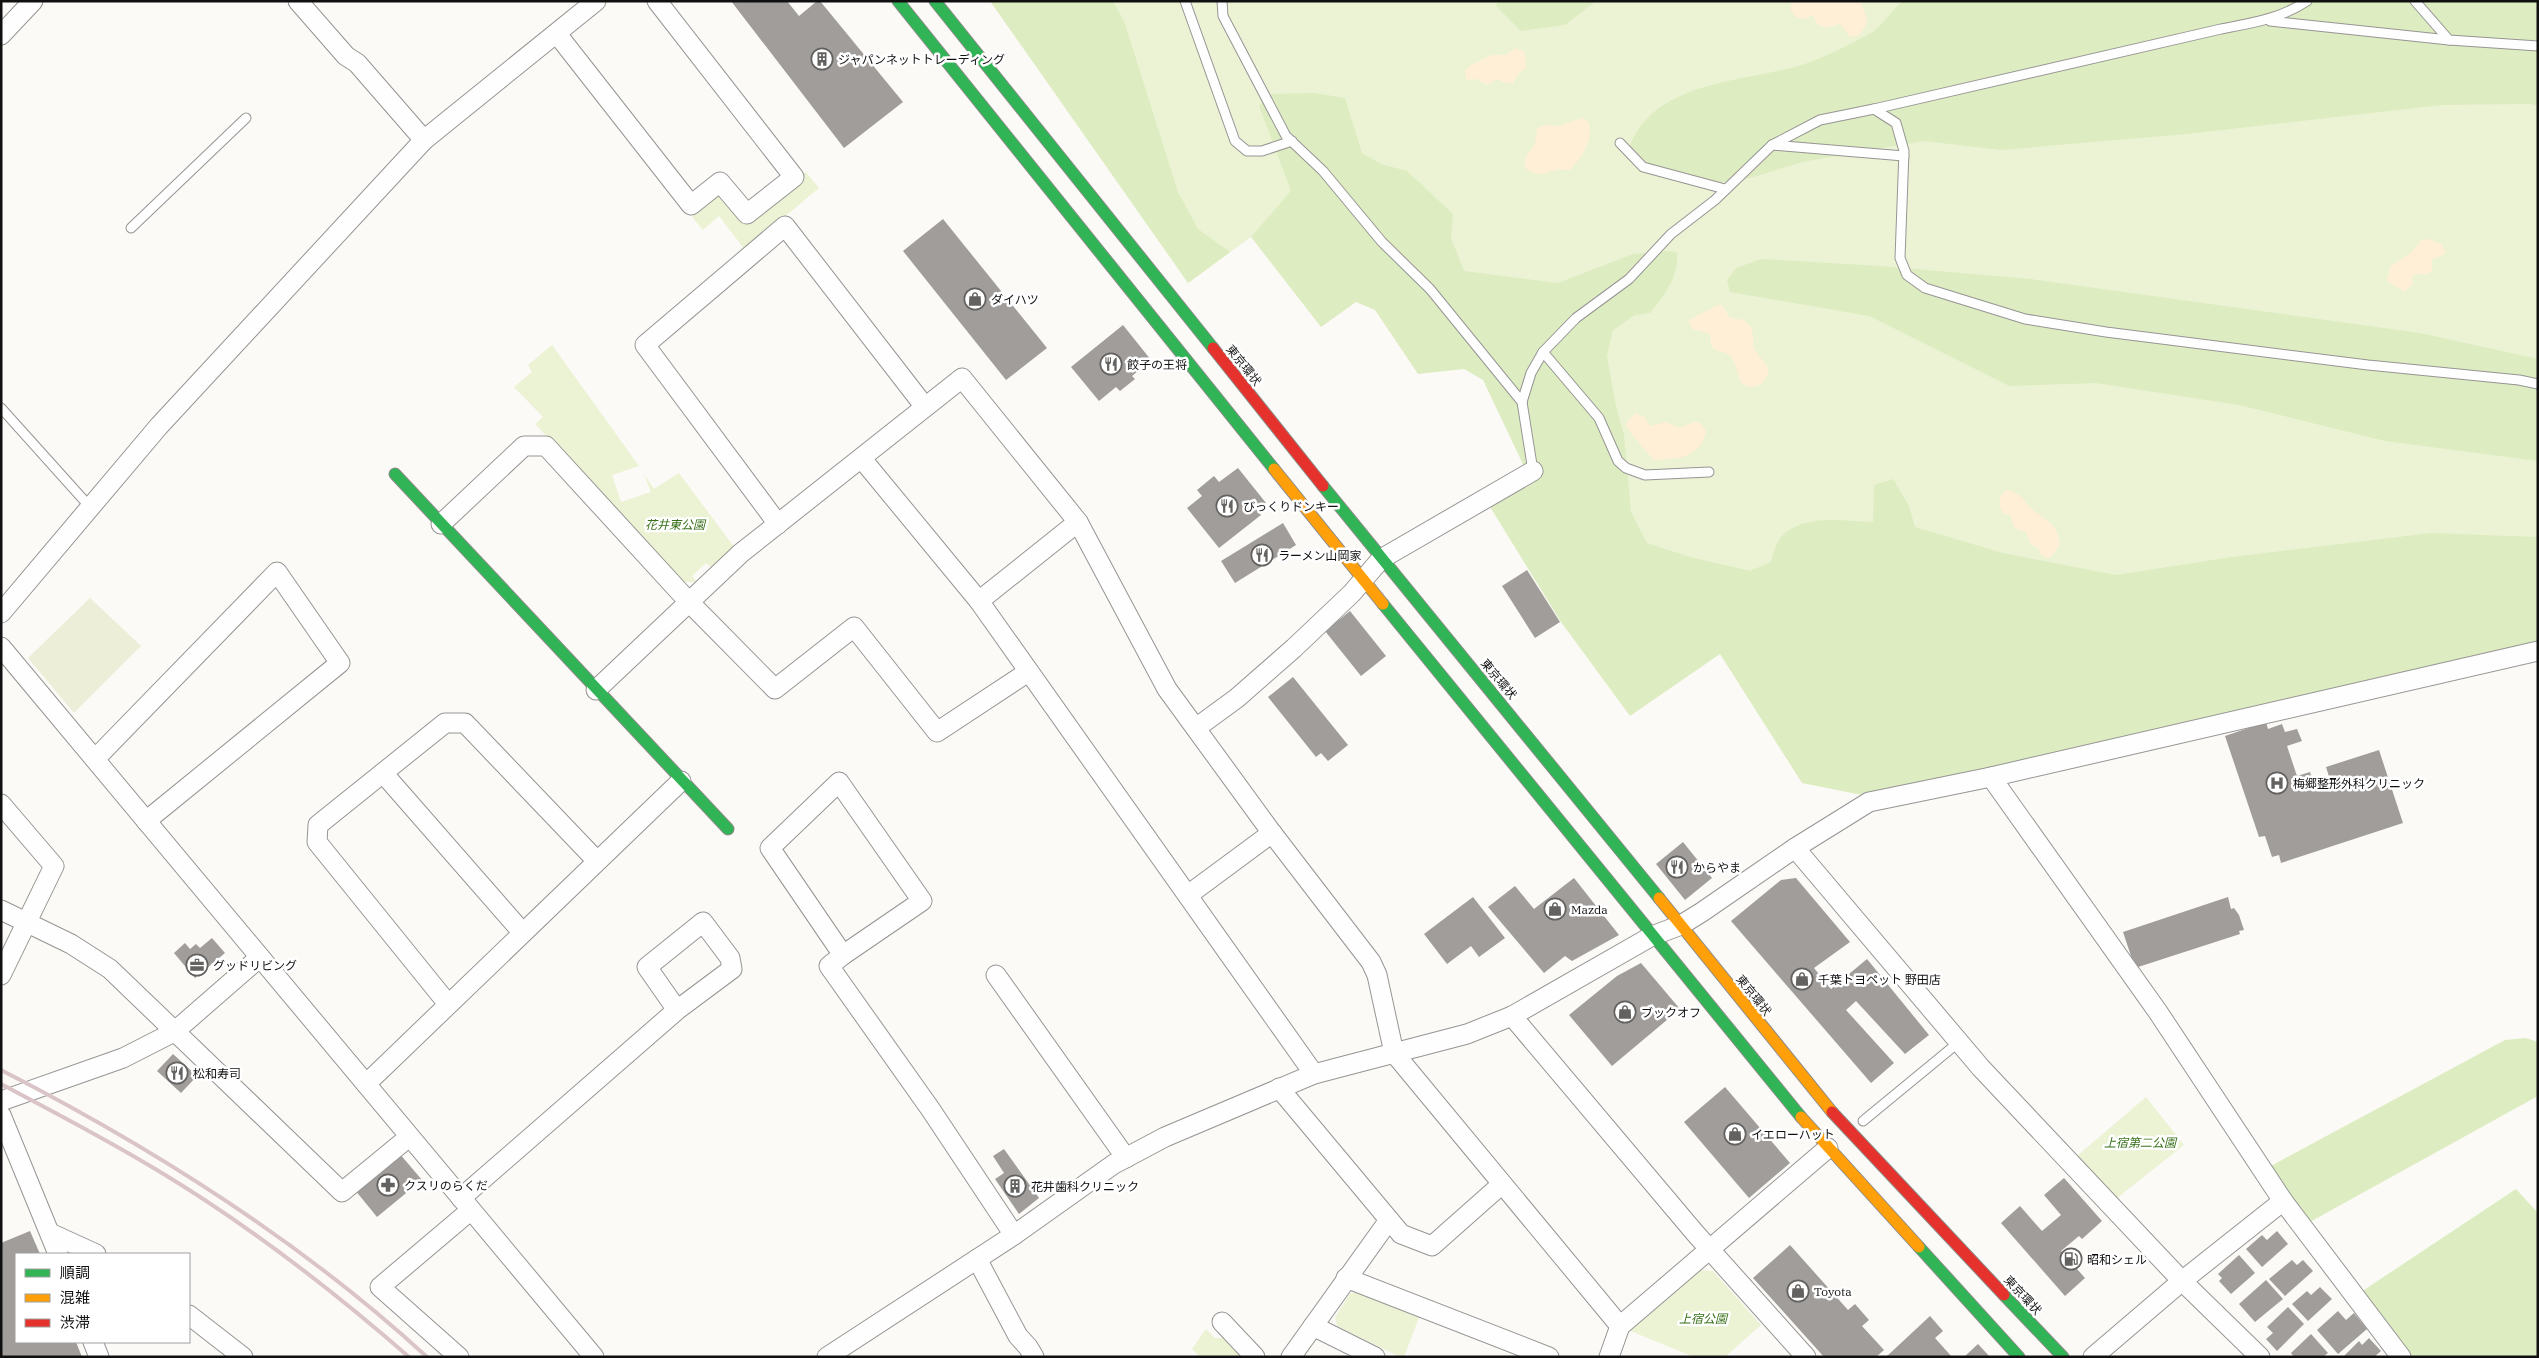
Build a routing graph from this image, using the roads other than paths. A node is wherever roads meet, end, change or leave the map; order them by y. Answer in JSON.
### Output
{"nodes":[{"id":1,"x":33,"y":1,"type":"edge"},
{"id":2,"x":298,"y":1,"type":"edge"},
{"id":3,"x":596,"y":1,"type":"edge"},
{"id":4,"x":658,"y":1,"type":"edge"},
{"id":5,"x":898,"y":1,"type":"edge"},
{"id":6,"x":935,"y":1,"type":"edge"},
{"id":7,"x":1185,"y":1,"type":"edge"},
{"id":8,"x":1222,"y":1,"type":"edge"},
{"id":9,"x":2307,"y":1,"type":"edge"},
{"id":10,"x":2415,"y":1,"type":"edge"},
{"id":11,"x":2263,"y":22,"type":"junction"},
{"id":12,"x":557,"y":34,"type":"junction"},
{"id":13,"x":1,"y":35,"type":"edge"},
{"id":14,"x":2449,"y":40,"type":"junction"},
{"id":15,"x":2538,"y":46,"type":"edge"},
{"id":16,"x":1874,"y":109,"type":"junction"},
{"id":17,"x":246,"y":118,"type":"dead end"},
{"id":18,"x":424,"y":140,"type":"junction"},
{"id":19,"x":1292,"y":141,"type":"junction"},
{"id":20,"x":1620,"y":142,"type":"dead end"},
{"id":21,"x":1772,"y":145,"type":"junction"},
{"id":22,"x":1904,"y":156,"type":"junction"},
{"id":23,"x":1725,"y":189,"type":"junction"},
{"id":24,"x":130,"y":228,"type":"dead end"},
{"id":25,"x":1543,"y":352,"type":"junction"},
{"id":26,"x":2538,"y":384,"type":"edge"},
{"id":27,"x":1522,"y":402,"type":"junction"},
{"id":28,"x":925,"y":407,"type":"junction"},
{"id":29,"x":1,"y":408,"type":"edge"},
{"id":30,"x":862,"y":459,"type":"junction"},
{"id":31,"x":1533,"y":471,"type":"joint"},
{"id":32,"x":1709,"y":472,"type":"dead end"},
{"id":33,"x":394,"y":474,"type":"dead end"},
{"id":34,"x":90,"y":507,"type":"junction"},
{"id":35,"x":1078,"y":522,"type":"junction"},
{"id":36,"x":441,"y":524,"type":"junction"},
{"id":37,"x":778,"y":524,"type":"junction"},
{"id":38,"x":1382,"y":559,"type":"junction"},
{"id":39,"x":1364,"y":581,"type":"junction"},
{"id":40,"x":979,"y":601,"type":"junction"},
{"id":41,"x":689,"y":602,"type":"junction"},
{"id":42,"x":1,"y":613,"type":"edge"},
{"id":43,"x":1,"y":648,"type":"edge"},
{"id":44,"x":2538,"y":652,"type":"edge"},
{"id":45,"x":1028,"y":672,"type":"junction"},
{"id":46,"x":596,"y":690,"type":"junction"},
{"id":47,"x":1196,"y":728,"type":"junction"},
{"id":48,"x":95,"y":759,"type":"junction"},
{"id":49,"x":383,"y":773,"type":"junction"},
{"id":50,"x":1990,"y":777,"type":"junction"},
{"id":51,"x":681,"y":781,"type":"junction"},
{"id":52,"x":1,"y":804,"type":"edge"},
{"id":53,"x":146,"y":821,"type":"junction"},
{"id":54,"x":728,"y":829,"type":"dead end"},
{"id":55,"x":1272,"y":833,"type":"junction"},
{"id":56,"x":1795,"y":848,"type":"junction"},
{"id":57,"x":598,"y":861,"type":"junction"},
{"id":58,"x":1188,"y":895,"type":"junction"},
{"id":59,"x":1,"y":910,"type":"edge"},
{"id":60,"x":27,"y":922,"type":"junction"},
{"id":61,"x":1681,"y":925,"type":"junction"},
{"id":62,"x":522,"y":932,"type":"junction"},
{"id":63,"x":1652,"y":936,"type":"junction"},
{"id":64,"x":843,"y":955,"type":"junction"},
{"id":65,"x":259,"y":958,"type":"junction"},
{"id":66,"x":1,"y":975,"type":"edge"},
{"id":67,"x":996,"y":975,"type":"dead end"},
{"id":68,"x":448,"y":1004,"type":"junction"},
{"id":69,"x":677,"y":1010,"type":"junction"},
{"id":70,"x":1512,"y":1016,"type":"junction"},
{"id":71,"x":174,"y":1032,"type":"junction"},
{"id":72,"x":1959,"y":1042,"type":"junction"},
{"id":73,"x":1394,"y":1053,"type":"junction"},
{"id":74,"x":1314,"y":1074,"type":"junction"},
{"id":75,"x":366,"y":1084,"type":"junction"},
{"id":76,"x":1279,"y":1088,"type":"junction"},
{"id":77,"x":1,"y":1101,"type":"edge"},
{"id":78,"x":1,"y":1115,"type":"edge"},
{"id":79,"x":1863,"y":1121,"type":"dead end"},
{"id":80,"x":409,"y":1137,"type":"junction"},
{"id":81,"x":1828,"y":1148,"type":"junction"},
{"id":82,"x":1126,"y":1158,"type":"junction"},
{"id":83,"x":1502,"y":1184,"type":"junction"},
{"id":84,"x":2283,"y":1201,"type":"junction"},
{"id":85,"x":466,"y":1204,"type":"junction"},
{"id":86,"x":1389,"y":1220,"type":"junction"},
{"id":87,"x":50,"y":1233,"type":"junction"},
{"id":88,"x":1014,"y":1235,"type":"junction"},
{"id":89,"x":1710,"y":1250,"type":"junction"},
{"id":90,"x":58,"y":1253,"type":"edge"},
{"id":91,"x":94,"y":1253,"type":"edge"},
{"id":92,"x":976,"y":1258,"type":"junction"},
{"id":93,"x":1346,"y":1278,"type":"junction"},
{"id":94,"x":2182,"y":1281,"type":"junction"},
{"id":95,"x":190,"y":1315,"type":"edge"},
{"id":96,"x":1222,"y":1322,"type":"dead end"},
{"id":97,"x":1313,"y":1326,"type":"junction"},
{"id":98,"x":1620,"y":1326,"type":"junction"},
{"id":99,"x":93,"y":1343,"type":"edge"},
{"id":100,"x":593,"y":1356,"type":"edge"},
{"id":101,"x":99,"y":1357,"type":"edge"},
{"id":102,"x":243,"y":1357,"type":"edge"},
{"id":103,"x":459,"y":1357,"type":"edge"},
{"id":104,"x":827,"y":1357,"type":"edge"},
{"id":105,"x":1034,"y":1357,"type":"edge"},
{"id":106,"x":1255,"y":1357,"type":"edge"},
{"id":107,"x":1291,"y":1357,"type":"edge"},
{"id":108,"x":1375,"y":1357,"type":"edge"},
{"id":109,"x":1549,"y":1357,"type":"edge"},
{"id":110,"x":1609,"y":1357,"type":"edge"},
{"id":111,"x":1806,"y":1357,"type":"edge"},
{"id":112,"x":2020,"y":1357,"type":"edge"},
{"id":113,"x":2063,"y":1357,"type":"edge"},
{"id":114,"x":2093,"y":1357,"type":"edge"},
{"id":115,"x":2260,"y":1357,"type":"edge"},
{"id":116,"x":2401,"y":1357,"type":"edge"}],
"edges":[{"from":1,"to":13,"type":"street"},
{"from":2,"to":18,"type":"street"},
{"from":3,"to":12,"type":"street"},
{"from":4,"to":12,"type":"street"},
{"from":5,"to":39,"type":"main road"},
{"from":6,"to":38,"type":"main road","name":"東京環状"},
{"from":7,"to":19,"type":"lane"},
{"from":8,"to":19,"type":"lane"},
{"from":9,"to":11,"type":"lane"},
{"from":10,"to":14,"type":"lane"},
{"from":11,"to":14,"type":"lane"},
{"from":11,"to":16,"type":"lane"},
{"from":12,"to":18,"type":"street"},
{"from":14,"to":15,"type":"lane"},
{"from":16,"to":21,"type":"lane"},
{"from":16,"to":22,"type":"lane"},
{"from":17,"to":24,"type":"lane"},
{"from":18,"to":34,"type":"street"},
{"from":19,"to":27,"type":"lane"},
{"from":20,"to":23,"type":"lane"},
{"from":21,"to":22,"type":"lane"},
{"from":21,"to":23,"type":"lane"},
{"from":22,"to":26,"type":"lane"},
{"from":23,"to":25,"type":"lane"},
{"from":25,"to":27,"type":"lane"},
{"from":25,"to":32,"type":"lane"},
{"from":27,"to":31,"type":"lane"},
{"from":28,"to":30,"type":"street"},
{"from":28,"to":35,"type":"street"},
{"from":28,"to":37,"type":"street"},
{"from":29,"to":34,"type":"lane"},
{"from":30,"to":37,"type":"street"},
{"from":30,"to":40,"type":"street"},
{"from":31,"to":38,"type":"street"},
{"from":33,"to":36,"type":"main road"},
{"from":34,"to":42,"type":"street"},
{"from":35,"to":40,"type":"street"},
{"from":35,"to":47,"type":"street"},
{"from":36,"to":41,"type":"street"},
{"from":36,"to":46,"type":"main road"},
{"from":37,"to":41,"type":"street"},
{"from":38,"to":39,"type":"street"},
{"from":38,"to":61,"type":"main road","name":"東京環状"},
{"from":39,"to":47,"type":"street"},
{"from":39,"to":63,"type":"main road"},
{"from":40,"to":45,"type":"street"},
{"from":41,"to":45,"type":"street"},
{"from":41,"to":46,"type":"street"},
{"from":43,"to":48,"type":"street"},
{"from":44,"to":50,"type":"street"},
{"from":45,"to":58,"type":"street"},
{"from":46,"to":51,"type":"main road"},
{"from":47,"to":55,"type":"street"},
{"from":48,"to":53,"type":"street"},
{"from":48,"to":53,"type":"street"},
{"from":49,"to":57,"type":"street"},
{"from":49,"to":62,"type":"street"},
{"from":49,"to":68,"type":"street"},
{"from":50,"to":56,"type":"street"},
{"from":50,"to":84,"type":"street"},
{"from":51,"to":54,"type":"main road"},
{"from":51,"to":57,"type":"street"},
{"from":52,"to":60,"type":"street"},
{"from":53,"to":65,"type":"street"},
{"from":55,"to":58,"type":"street"},
{"from":55,"to":73,"type":"street"},
{"from":56,"to":61,"type":"street"},
{"from":56,"to":72,"type":"street"},
{"from":57,"to":62,"type":"street"},
{"from":58,"to":74,"type":"street"},
{"from":59,"to":60,"type":"street"},
{"from":60,"to":66,"type":"street"},
{"from":60,"to":71,"type":"street"},
{"from":61,"to":63,"type":"street"},
{"from":61,"to":113,"type":"main road","name":"東京環状"},
{"from":62,"to":68,"type":"street"},
{"from":63,"to":70,"type":"street"},
{"from":63,"to":81,"type":"main road"},
{"from":64,"to":64,"type":"street"},
{"from":64,"to":88,"type":"street"},
{"from":65,"to":71,"type":"street"},
{"from":65,"to":75,"type":"street"},
{"from":67,"to":82,"type":"street"},
{"from":68,"to":75,"type":"street"},
{"from":69,"to":69,"type":"street"},
{"from":69,"to":85,"type":"street"},
{"from":70,"to":73,"type":"street"},
{"from":70,"to":89,"type":"street"},
{"from":71,"to":77,"type":"street"},
{"from":71,"to":80,"type":"street"},
{"from":72,"to":79,"type":"lane"},
{"from":72,"to":94,"type":"street"},
{"from":73,"to":74,"type":"street"},
{"from":73,"to":83,"type":"street"},
{"from":74,"to":76,"type":"street"},
{"from":75,"to":80,"type":"street"},
{"from":76,"to":82,"type":"street"},
{"from":76,"to":86,"type":"street"},
{"from":78,"to":87,"type":"street"},
{"from":80,"to":85,"type":"street"},
{"from":81,"to":89,"type":"street"},
{"from":81,"to":112,"type":"main road"},
{"from":82,"to":88,"type":"street"},
{"from":83,"to":86,"type":"street"},
{"from":83,"to":98,"type":"street"},
{"from":84,"to":94,"type":"street"},
{"from":84,"to":116,"type":"street"},
{"from":85,"to":100,"type":"street"},
{"from":85,"to":103,"type":"street"},
{"from":86,"to":93,"type":"street"},
{"from":87,"to":90,"type":"street"},
{"from":87,"to":91,"type":"street"},
{"from":88,"to":92,"type":"street"},
{"from":89,"to":98,"type":"street"},
{"from":89,"to":111,"type":"street"},
{"from":92,"to":104,"type":"street"},
{"from":92,"to":105,"type":"street"},
{"from":93,"to":97,"type":"street"},
{"from":93,"to":109,"type":"street"},
{"from":94,"to":114,"type":"street"},
{"from":94,"to":115,"type":"street"},
{"from":95,"to":102,"type":"street"},
{"from":96,"to":106,"type":"street"},
{"from":97,"to":107,"type":"street"},
{"from":97,"to":108,"type":"street"},
{"from":98,"to":110,"type":"street"},
{"from":99,"to":101,"type":"street"}]}
